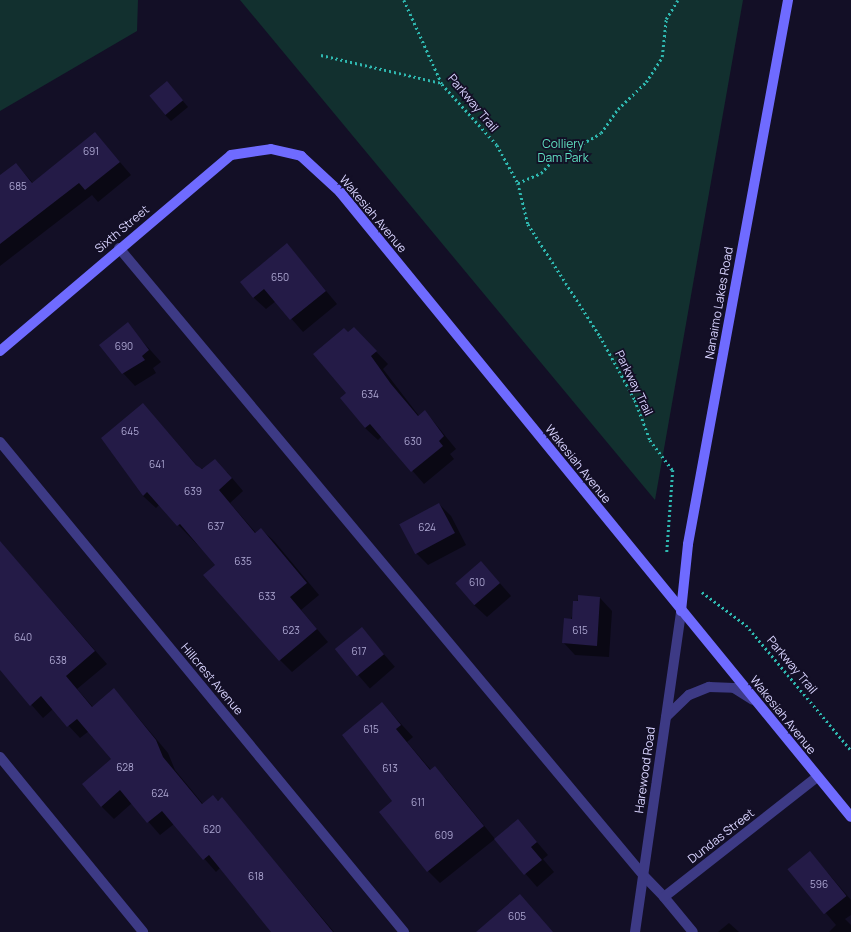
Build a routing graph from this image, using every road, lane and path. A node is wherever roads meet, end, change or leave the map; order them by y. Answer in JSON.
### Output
{"nodes":[{"id":1,"x":404,"y":0,"type":"edge"},
{"id":2,"x":678,"y":0,"type":"edge"},
{"id":3,"x":788,"y":0,"type":"edge"},
{"id":4,"x":321,"y":55,"type":"dead end"},
{"id":5,"x":442,"y":84,"type":"junction"},
{"id":6,"x":271,"y":149,"type":"joint"},
{"id":7,"x":518,"y":183,"type":"junction"},
{"id":8,"x":119,"y":248,"type":"junction"},
{"id":9,"x":0,"y":352,"type":"edge"},
{"id":10,"x":0,"y":442,"type":"edge"},
{"id":11,"x":685,"y":572,"type":"junction"},
{"id":12,"x":681,"y":611,"type":"junction"},
{"id":13,"x":756,"y":703,"type":"junction"},
{"id":14,"x":666,"y":717,"type":"junction"},
{"id":15,"x":851,"y":750,"type":"edge"},
{"id":16,"x":0,"y":758,"type":"edge"},
{"id":17,"x":817,"y":777,"type":"junction"},
{"id":18,"x":851,"y":817,"type":"edge"},
{"id":19,"x":644,"y":875,"type":"junction"},
{"id":20,"x":664,"y":897,"type":"junction"},
{"id":21,"x":143,"y":932,"type":"edge"},
{"id":22,"x":404,"y":932,"type":"edge"},
{"id":23,"x":635,"y":932,"type":"edge"},
{"id":24,"x":693,"y":932,"type":"edge"}],
"edges":[{"from":1,"to":5,"type":"path","name":"Parkway Trail"},
{"from":2,"to":7,"type":"path"},
{"from":3,"to":11,"type":"street","name":"Nanaimo Lakes Road"},
{"from":4,"to":5,"type":"path"},
{"from":5,"to":7,"type":"path","name":"Parkway Trail"},
{"from":6,"to":8,"type":"street","name":"Sixth Street"},
{"from":6,"to":12,"type":"street","name":"Wakesiah Avenue"},
{"from":7,"to":11,"type":"path","name":"Parkway Trail"},
{"from":8,"to":9,"type":"street","name":"Sixth Street"},
{"from":8,"to":19,"type":"street"},
{"from":10,"to":22,"type":"street","name":"Hillcrest Avenue"},
{"from":11,"to":12,"type":"street","name":"Nanaimo Lakes Road"},
{"from":11,"to":15,"type":"path","name":"Parkway Trail"},
{"from":12,"to":13,"type":"street","name":"Wakesiah Avenue"},
{"from":12,"to":14,"type":"street","name":"Harewood Road"},
{"from":13,"to":14,"type":"street"},
{"from":13,"to":17,"type":"street","name":"Wakesiah Avenue"},
{"from":14,"to":19,"type":"street","name":"Harewood Road"},
{"from":16,"to":21,"type":"street"},
{"from":17,"to":18,"type":"street","name":"Wakesiah Avenue"},
{"from":17,"to":20,"type":"street","name":"Dundas Street"},
{"from":19,"to":20,"type":"street"},
{"from":19,"to":23,"type":"street","name":"Harewood Road"},
{"from":20,"to":24,"type":"street"}]}
